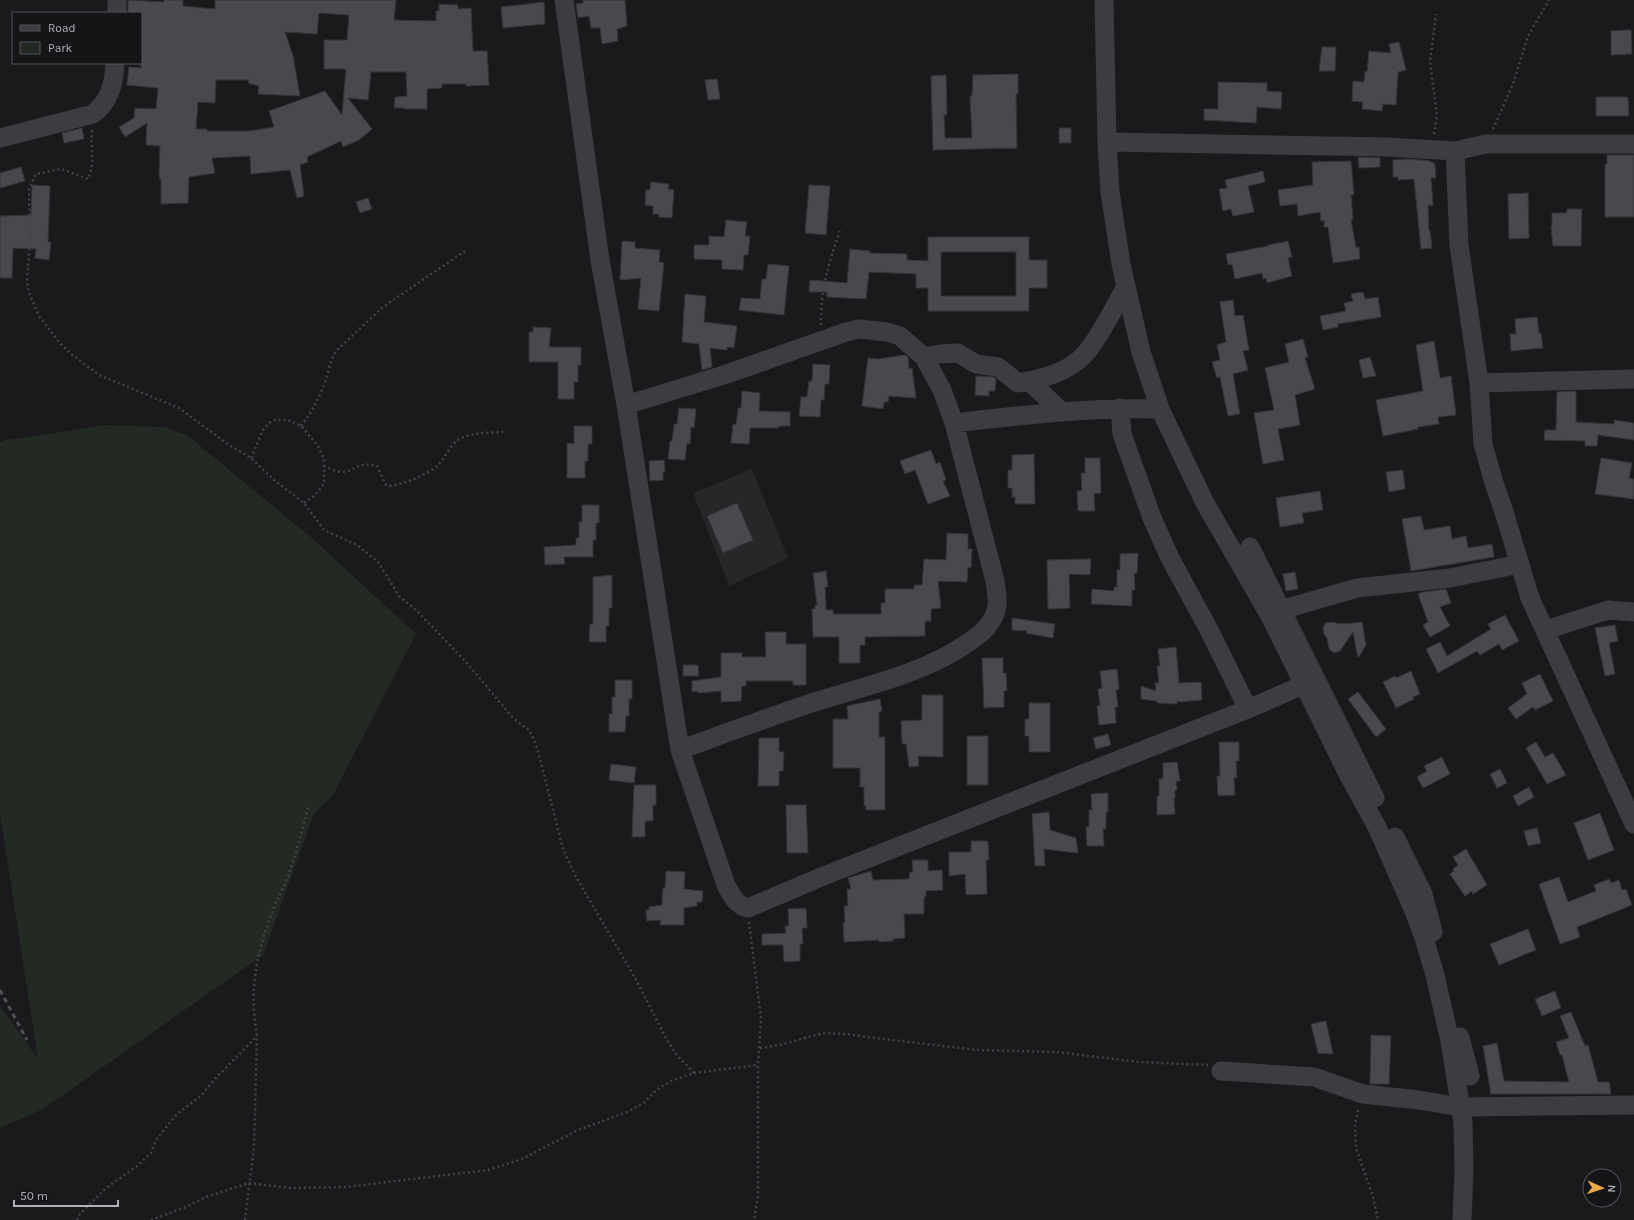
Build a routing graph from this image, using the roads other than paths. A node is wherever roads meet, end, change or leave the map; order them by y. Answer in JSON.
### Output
{"nodes":[{"id":1,"x":117,"y":0,"type":"edge"},
{"id":2,"x":564,"y":0,"type":"edge"},
{"id":3,"x":1104,"y":0,"type":"edge"},
{"id":4,"x":117,"y":12,"type":"edge"},
{"id":5,"x":115,"y":64,"type":"edge"},
{"id":6,"x":3,"y":132,"type":"edge"},
{"id":7,"x":1107,"y":142,"type":"junction"},
{"id":8,"x":1634,"y":144,"type":"edge"},
{"id":9,"x":1454,"y":151,"type":"junction"},
{"id":10,"x":1125,"y":288,"type":"junction"},
{"id":11,"x":924,"y":357,"type":"junction"},
{"id":12,"x":1634,"y":379,"type":"edge"},
{"id":13,"x":1029,"y":381,"type":"junction"},
{"id":14,"x":1480,"y":383,"type":"junction"},
{"id":15,"x":626,"y":405,"type":"junction"},
{"id":16,"x":1120,"y":408,"type":"junction"},
{"id":17,"x":1160,"y":409,"type":"junction"},
{"id":18,"x":1061,"y":411,"type":"junction"},
{"id":19,"x":954,"y":423,"type":"junction"},
{"id":20,"x":1250,"y":547,"type":"dead end"},
{"id":21,"x":1520,"y":564,"type":"junction"},
{"id":22,"x":1634,"y":612,"type":"edge"},
{"id":23,"x":1275,"y":613,"type":"junction"},
{"id":24,"x":1546,"y":630,"type":"junction"},
{"id":25,"x":1303,"y":685,"type":"junction"},
{"id":26,"x":1248,"y":708,"type":"junction"},
{"id":27,"x":680,"y":750,"type":"junction"},
{"id":28,"x":1634,"y":824,"type":"edge"},
{"id":29,"x":1221,"y":1071,"type":"road end"},
{"id":30,"x":1470,"y":1076,"type":"dead end"},
{"id":31,"x":1634,"y":1105,"type":"edge"},
{"id":32,"x":1460,"y":1107,"type":"junction"},
{"id":33,"x":1462,"y":1220,"type":"edge"}],
"edges":[{"from":1,"to":4,"type":"street"},
{"from":2,"to":15,"type":"street"},
{"from":3,"to":7,"type":"street"},
{"from":5,"to":6,"type":"street"},
{"from":7,"to":9,"type":"street"},
{"from":7,"to":10,"type":"street"},
{"from":8,"to":9,"type":"street"},
{"from":9,"to":14,"type":"street"},
{"from":10,"to":13,"type":"street"},
{"from":10,"to":17,"type":"street"},
{"from":11,"to":13,"type":"street"},
{"from":11,"to":15,"type":"street"},
{"from":11,"to":19,"type":"street"},
{"from":12,"to":14,"type":"street"},
{"from":13,"to":18,"type":"street"},
{"from":14,"to":21,"type":"street"},
{"from":15,"to":27,"type":"street"},
{"from":16,"to":17,"type":"street"},
{"from":16,"to":18,"type":"street"},
{"from":16,"to":26,"type":"street"},
{"from":17,"to":23,"type":"street"},
{"from":18,"to":19,"type":"street"},
{"from":19,"to":27,"type":"street"},
{"from":20,"to":23,"type":"street"},
{"from":21,"to":23,"type":"street"},
{"from":21,"to":24,"type":"street"},
{"from":22,"to":24,"type":"street"},
{"from":23,"to":25,"type":"street"},
{"from":23,"to":30,"type":"street"},
{"from":24,"to":28,"type":"street"},
{"from":25,"to":26,"type":"street"},
{"from":25,"to":32,"type":"street"},
{"from":26,"to":27,"type":"street"},
{"from":29,"to":32,"type":"street"},
{"from":31,"to":32,"type":"street"},
{"from":32,"to":33,"type":"street"}]}
